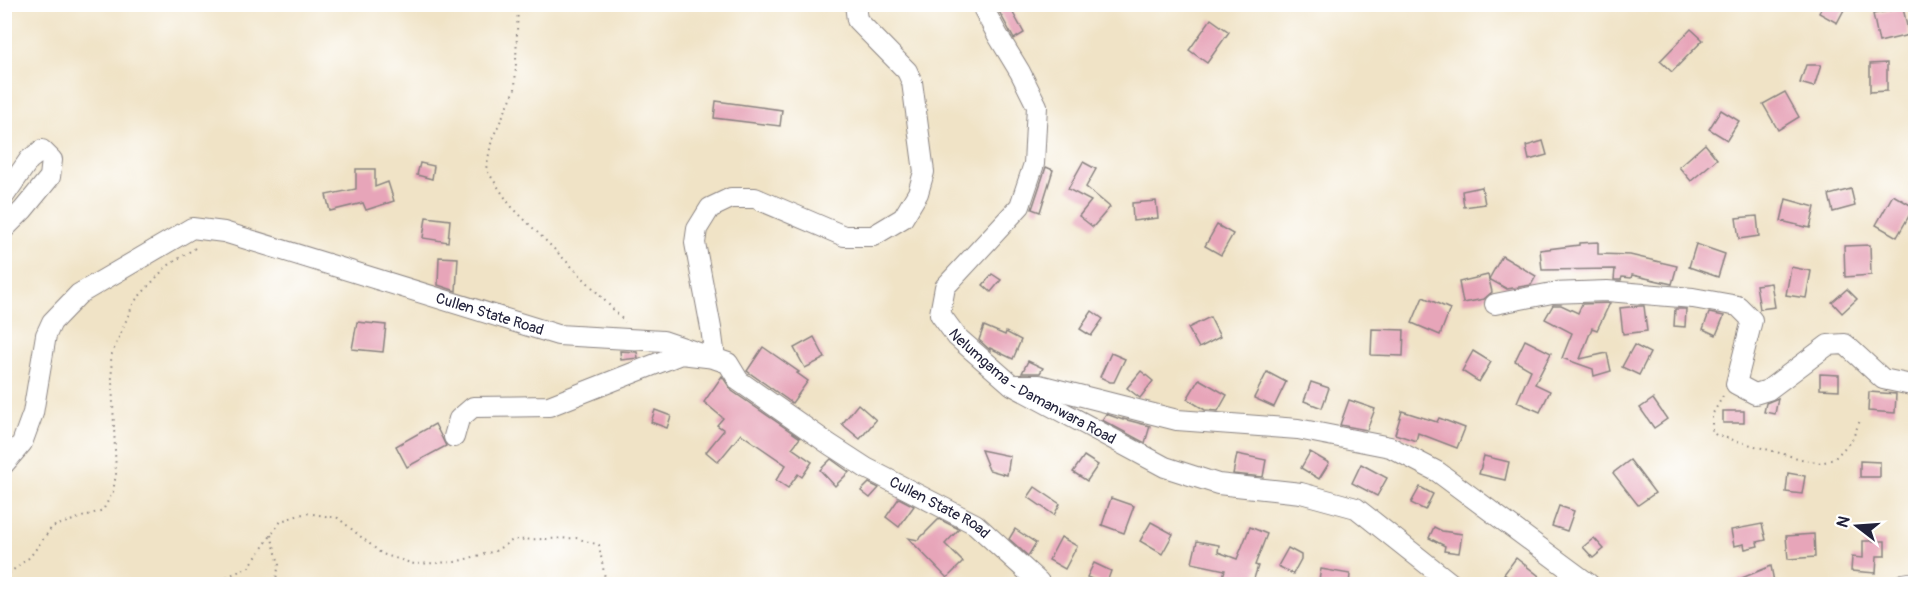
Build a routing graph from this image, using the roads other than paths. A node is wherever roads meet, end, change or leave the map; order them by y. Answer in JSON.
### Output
{"nodes":[{"id":1,"x":855,"y":4,"type":"edge"},
{"id":2,"x":981,"y":4,"type":"edge"},
{"id":3,"x":4,"y":195,"type":"edge"},
{"id":4,"x":4,"y":229,"type":"edge"},
{"id":5,"x":1496,"y":304,"type":"dead end"},
{"id":6,"x":715,"y":358,"type":"junction"},
{"id":7,"x":1012,"y":385,"type":"junction"},
{"id":8,"x":1916,"y":386,"type":"edge"},
{"id":9,"x":454,"y":436,"type":"dead end"},
{"id":10,"x":4,"y":464,"type":"edge"},
{"id":11,"x":1916,"y":582,"type":"edge"},
{"id":12,"x":1040,"y":584,"type":"edge"},
{"id":13,"x":1452,"y":585,"type":"edge"},
{"id":14,"x":1588,"y":585,"type":"edge"},
{"id":15,"x":1903,"y":585,"type":"edge"}],
"edges":[{"from":1,"to":6,"type":"street"},
{"from":2,"to":7,"type":"street","name":"Nelumgama - Damanwara Road"},
{"from":3,"to":4,"type":"street"},
{"from":5,"to":8,"type":"street"},
{"from":6,"to":9,"type":"street"},
{"from":6,"to":10,"type":"street","name":"Cullen State Road"},
{"from":6,"to":12,"type":"street","name":"Cullen State Road"},
{"from":7,"to":13,"type":"street","name":"Nelumgama - Damanwara Road"},
{"from":7,"to":14,"type":"street"},
{"from":11,"to":15,"type":"street"}]}
